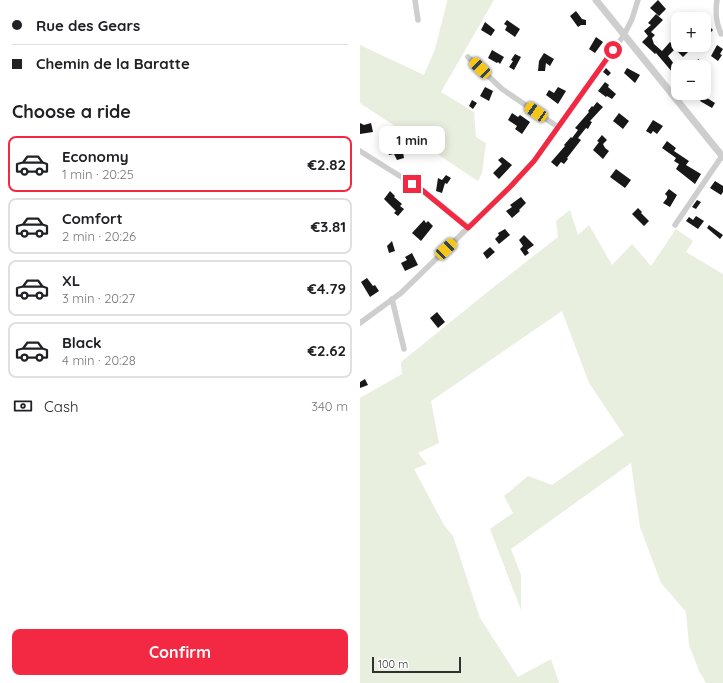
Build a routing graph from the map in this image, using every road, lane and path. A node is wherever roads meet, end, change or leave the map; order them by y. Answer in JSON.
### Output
{"nodes":[{"id":1,"x":415,"y":0,"type":"edge"},
{"id":2,"x":596,"y":0,"type":"edge"},
{"id":3,"x":638,"y":0,"type":"edge"},
{"id":4,"x":717,"y":0,"type":"edge"},
{"id":5,"x":418,"y":20,"type":"dead end"},
{"id":6,"x":721,"y":34,"type":"dead end"},
{"id":7,"x":624,"y":35,"type":"junction"},
{"id":8,"x":468,"y":57,"type":"dead end"},
{"id":9,"x":558,"y":127,"type":"junction"},
{"id":10,"x":360,"y":151,"type":"edge"},
{"id":11,"x":722,"y":157,"type":"edge"},
{"id":12,"x":675,"y":225,"type":"dead end"},
{"id":13,"x":468,"y":228,"type":"junction"},
{"id":14,"x":392,"y":299,"type":"junction"},
{"id":15,"x":360,"y":323,"type":"edge"},
{"id":16,"x":404,"y":349,"type":"dead end"}],
"edges":[{"from":1,"to":5,"type":"street"},
{"from":2,"to":7,"type":"street"},
{"from":3,"to":7,"type":"street"},
{"from":4,"to":6,"type":"street"},
{"from":7,"to":9,"type":"street"},
{"from":7,"to":11,"type":"street"},
{"from":8,"to":9,"type":"street"},
{"from":9,"to":13,"type":"street"},
{"from":10,"to":13,"type":"street"},
{"from":11,"to":12,"type":"street"},
{"from":13,"to":14,"type":"street"},
{"from":14,"to":15,"type":"street"},
{"from":14,"to":16,"type":"street"}]}
